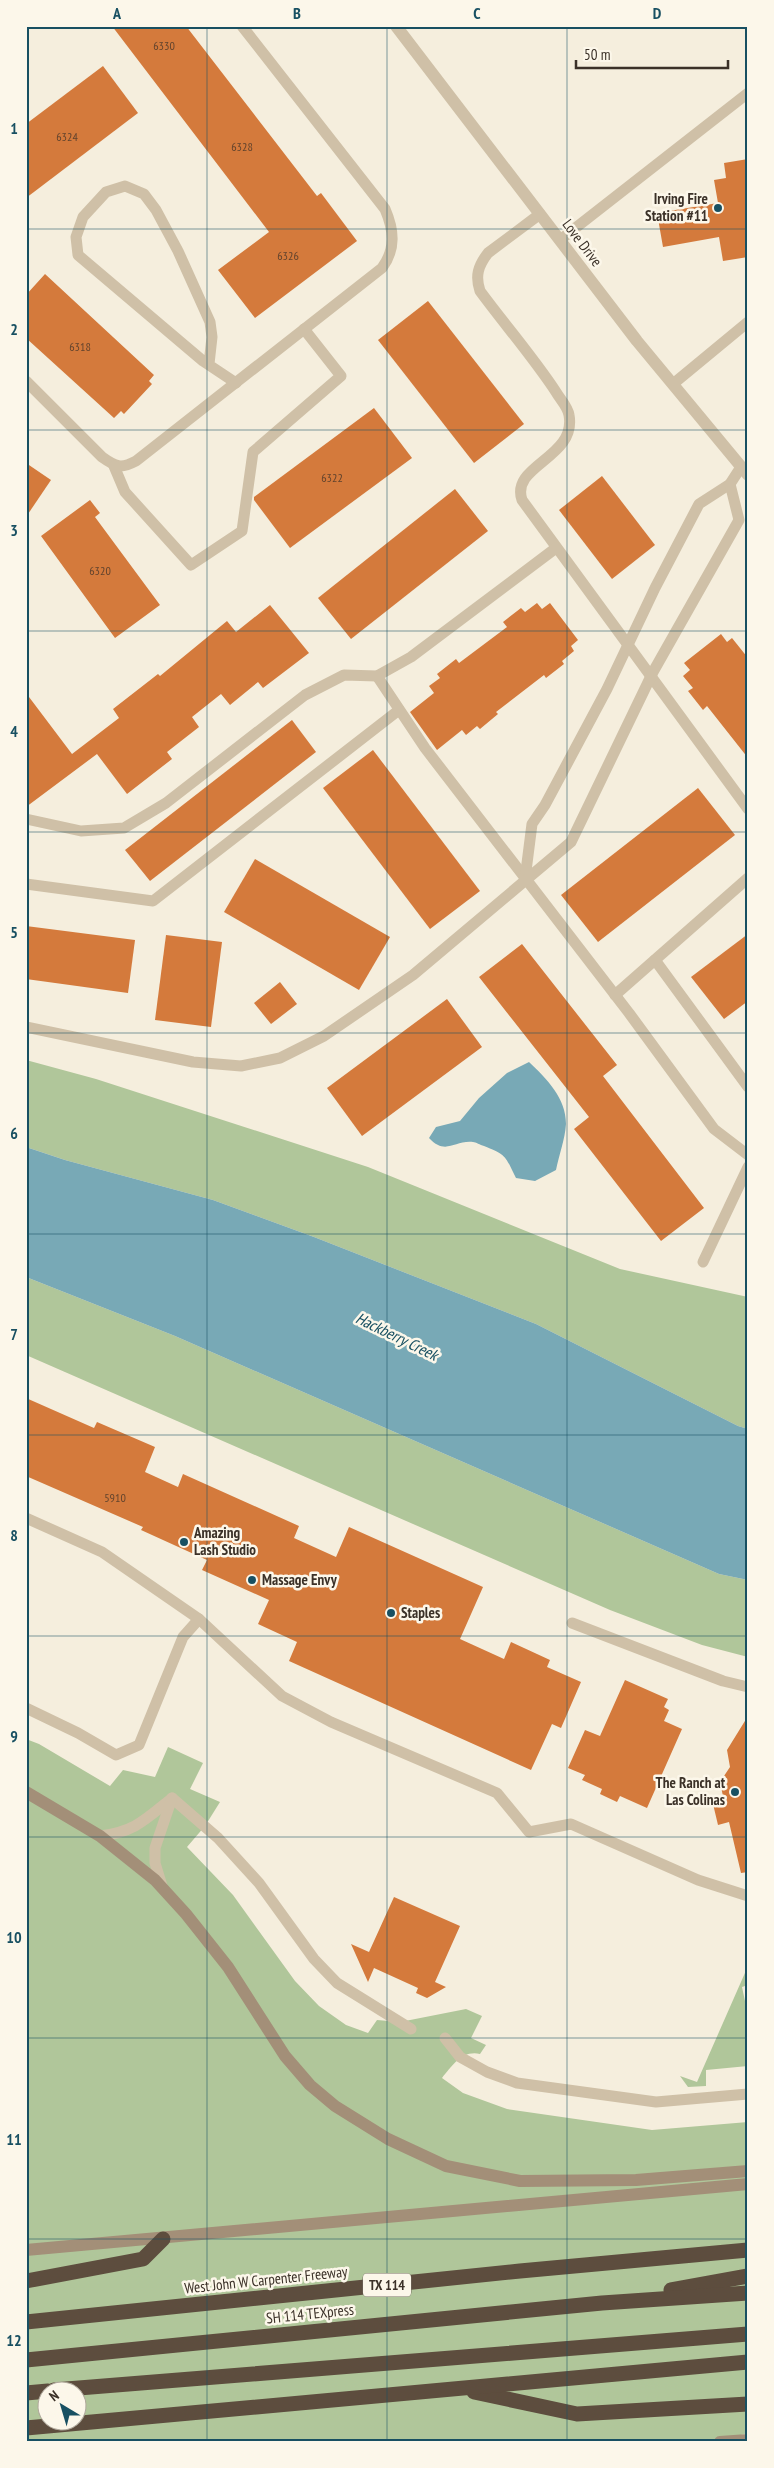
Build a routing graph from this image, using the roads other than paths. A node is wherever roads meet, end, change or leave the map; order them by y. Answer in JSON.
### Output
{"nodes":[{"id":1,"x":242,"y":26,"type":"edge"},
{"id":2,"x":396,"y":26,"type":"edge"},
{"id":3,"x":748,"y":93,"type":"edge"},
{"id":4,"x":540,"y":214,"type":"junction"},
{"id":5,"x":560,"y":240,"type":"junction"},
{"id":6,"x":748,"y":322,"type":"edge"},
{"id":7,"x":304,"y":329,"type":"junction"},
{"id":8,"x":209,"y":364,"type":"junction"},
{"id":9,"x":26,"y":380,"type":"edge"},
{"id":10,"x":236,"y":383,"type":"junction"},
{"id":11,"x":673,"y":384,"type":"junction"},
{"id":12,"x":114,"y":466,"type":"junction"},
{"id":13,"x":744,"y":471,"type":"edge"},
{"id":14,"x":730,"y":484,"type":"junction"},
{"id":15,"x":556,"y":548,"type":"junction"},
{"id":16,"x":628,"y":645,"type":"junction"},
{"id":17,"x":377,"y":676,"type":"junction"},
{"id":18,"x":651,"y":676,"type":"junction"},
{"id":19,"x":399,"y":710,"type":"junction"},
{"id":20,"x":748,"y":809,"type":"edge"},
{"id":21,"x":26,"y":819,"type":"edge"},
{"id":22,"x":526,"y":878,"type":"junction"},
{"id":23,"x":748,"y":878,"type":"edge"},
{"id":24,"x":26,"y":884,"type":"edge"},
{"id":25,"x":655,"y":960,"type":"junction"},
{"id":26,"x":615,"y":995,"type":"junction"},
{"id":27,"x":26,"y":1028,"type":"edge"},
{"id":28,"x":748,"y":1087,"type":"edge"},
{"id":29,"x":748,"y":1155,"type":"edge"},
{"id":30,"x":748,"y":1167,"type":"edge"},
{"id":31,"x":703,"y":1262,"type":"dead end"},
{"id":32,"x":26,"y":1518,"type":"edge"},
{"id":33,"x":199,"y":1619,"type":"junction"},
{"id":34,"x":572,"y":1623,"type":"dead end"},
{"id":35,"x":748,"y":1687,"type":"edge"},
{"id":36,"x":26,"y":1708,"type":"edge"},
{"id":37,"x":26,"y":1792,"type":"edge"},
{"id":38,"x":172,"y":1798,"type":"junction"},
{"id":39,"x":100,"y":1836,"type":"junction"},
{"id":40,"x":163,"y":1890,"type":"junction"},
{"id":41,"x":748,"y":1896,"type":"edge"},
{"id":42,"x":410,"y":2029,"type":"dead end"},
{"id":43,"x":445,"y":2038,"type":"dead end"},
{"id":44,"x":748,"y":2094,"type":"edge"},
{"id":45,"x":748,"y":2171,"type":"edge"},
{"id":46,"x":748,"y":2184,"type":"edge"},
{"id":47,"x":163,"y":2239,"type":"junction"},
{"id":48,"x":26,"y":2250,"type":"edge"},
{"id":49,"x":748,"y":2250,"type":"edge"},
{"id":50,"x":748,"y":2276,"type":"edge"},
{"id":51,"x":26,"y":2282,"type":"edge"},
{"id":52,"x":748,"y":2293,"type":"edge"},
{"id":53,"x":602,"y":2303,"type":"junction"},
{"id":54,"x":26,"y":2322,"type":"edge"},
{"id":55,"x":748,"y":2334,"type":"edge"},
{"id":56,"x":26,"y":2360,"type":"edge"},
{"id":57,"x":748,"y":2362,"type":"edge"},
{"id":58,"x":88,"y":2387,"type":"edge"},
{"id":59,"x":460,"y":2389,"type":"junction"},
{"id":60,"x":748,"y":2404,"type":"edge"},
{"id":61,"x":26,"y":2428,"type":"edge"},
{"id":62,"x":741,"y":2441,"type":"edge"},
{"id":63,"x":720,"y":2442,"type":"edge"}],
"edges":[{"from":1,"to":7,"type":"lane"},
{"from":2,"to":4,"type":"street","name":"Love Drive"},
{"from":3,"to":5,"type":"lane"},
{"from":4,"to":5,"type":"street","name":"Love Drive"},
{"from":4,"to":15,"type":"lane"},
{"from":5,"to":11,"type":"street","name":"Love Drive"},
{"from":6,"to":11,"type":"lane"},
{"from":7,"to":10,"type":"lane"},
{"from":7,"to":12,"type":"lane"},
{"from":8,"to":8,"type":"lane"},
{"from":8,"to":10,"type":"lane"},
{"from":9,"to":12,"type":"lane"},
{"from":10,"to":12,"type":"lane"},
{"from":11,"to":13,"type":"street","name":"Love Drive"},
{"from":13,"to":14,"type":"lane"},
{"from":14,"to":16,"type":"lane"},
{"from":14,"to":18,"type":"lane"},
{"from":15,"to":16,"type":"lane"},
{"from":15,"to":17,"type":"lane"},
{"from":16,"to":18,"type":"lane"},
{"from":16,"to":22,"type":"lane"},
{"from":17,"to":19,"type":"lane"},
{"from":17,"to":21,"type":"lane"},
{"from":18,"to":20,"type":"lane"},
{"from":18,"to":22,"type":"lane"},
{"from":19,"to":22,"type":"lane"},
{"from":19,"to":24,"type":"lane"},
{"from":22,"to":26,"type":"lane"},
{"from":22,"to":27,"type":"lane"},
{"from":23,"to":25,"type":"lane"},
{"from":25,"to":26,"type":"lane"},
{"from":25,"to":28,"type":"lane"},
{"from":26,"to":29,"type":"lane"},
{"from":30,"to":31,"type":"lane"},
{"from":32,"to":33,"type":"lane"},
{"from":33,"to":36,"type":"lane"},
{"from":33,"to":41,"type":"lane"},
{"from":34,"to":35,"type":"lane"},
{"from":37,"to":39,"type":"main road"},
{"from":38,"to":39,"type":"lane"},
{"from":38,"to":40,"type":"lane"},
{"from":38,"to":42,"type":"lane"},
{"from":39,"to":40,"type":"main road"},
{"from":40,"to":45,"type":"main road"},
{"from":43,"to":44,"type":"lane"},
{"from":46,"to":47,"type":"main road"},
{"from":47,"to":48,"type":"main road"},
{"from":47,"to":51,"type":"highway"},
{"from":49,"to":54,"type":"highway","name":"West John W Carpenter Freeway","number":"TX 114"},
{"from":50,"to":53,"type":"highway"},
{"from":52,"to":53,"type":"highway","name":"SH 114 TEXpress"},
{"from":53,"to":56,"type":"highway","name":"SH 114 TEXpress"},
{"from":55,"to":58,"type":"highway"},
{"from":57,"to":59,"type":"highway"},
{"from":59,"to":60,"type":"highway"},
{"from":59,"to":61,"type":"highway"},
{"from":62,"to":63,"type":"main road"}]}
